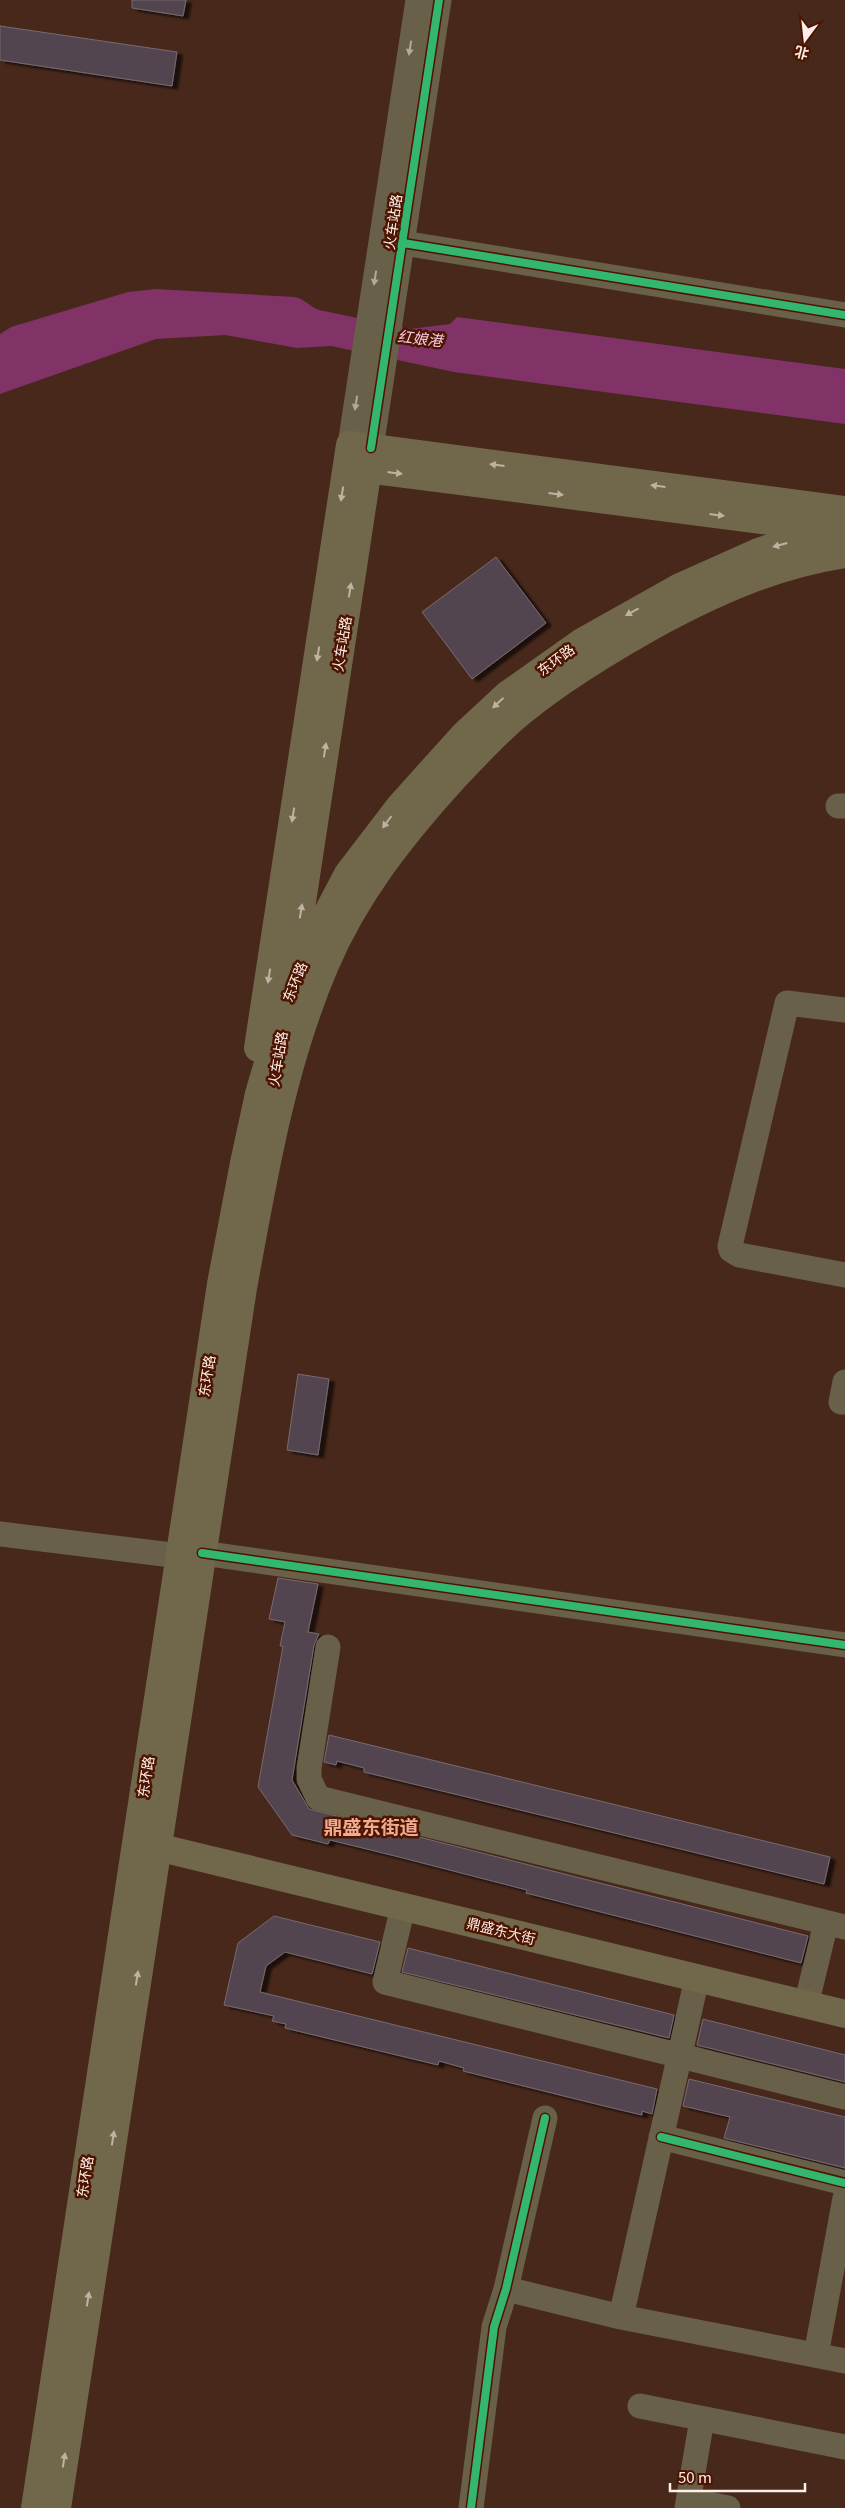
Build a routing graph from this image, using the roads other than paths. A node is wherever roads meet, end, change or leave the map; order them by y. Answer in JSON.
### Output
{"nodes":[{"id":1,"x":418,"y":0,"type":"edge"},
{"id":2,"x":440,"y":0,"type":"edge"},
{"id":3,"x":403,"y":243,"type":"junction"},
{"id":4,"x":381,"y":313,"type":"junction"},
{"id":5,"x":845,"y":315,"type":"edge"},
{"id":6,"x":359,"y":457,"type":"junction"},
{"id":7,"x":845,"y":510,"type":"edge"},
{"id":8,"x":845,"y":532,"type":"edge"},
{"id":9,"x":845,"y":554,"type":"edge"},
{"id":10,"x":287,"y":999,"type":"junction"},
{"id":11,"x":845,"y":1010,"type":"edge"},
{"id":12,"x":845,"y":1275,"type":"edge"},
{"id":13,"x":232,"y":1286,"type":"junction"},
{"id":14,"x":845,"y":1382,"type":"edge"},
{"id":15,"x":845,"y":1402,"type":"edge"},
{"id":16,"x":0,"y":1534,"type":"edge"},
{"id":17,"x":191,"y":1555,"type":"junction"},
{"id":18,"x":845,"y":1645,"type":"edge"},
{"id":19,"x":328,"y":1647,"type":"dead end"},
{"id":20,"x":157,"y":1847,"type":"junction"},
{"id":21,"x":403,"y":1907,"type":"junction"},
{"id":22,"x":835,"y":1925,"type":"edge"},
{"id":23,"x":697,"y":1978,"type":"junction"},
{"id":24,"x":806,"y":2005,"type":"junction"},
{"id":25,"x":845,"y":2014,"type":"edge"},
{"id":26,"x":680,"y":2056,"type":"junction"},
{"id":27,"x":845,"y":2097,"type":"edge"},
{"id":28,"x":545,"y":2118,"type":"dead end"},
{"id":29,"x":661,"y":2137,"type":"junction"},
{"id":30,"x":845,"y":2183,"type":"edge"},
{"id":31,"x":845,"y":2198,"type":"edge"},
{"id":32,"x":506,"y":2290,"type":"junction"},
{"id":33,"x":621,"y":2318,"type":"junction"},
{"id":34,"x":816,"y":2355,"type":"junction"},
{"id":35,"x":845,"y":2360,"type":"edge"},
{"id":36,"x":640,"y":2406,"type":"dead end"},
{"id":37,"x":702,"y":2419,"type":"junction"},
{"id":38,"x":845,"y":2447,"type":"edge"},
{"id":39,"x":688,"y":2504,"type":"edge"},
{"id":40,"x":34,"y":2508,"type":"edge"},
{"id":41,"x":57,"y":2508,"type":"edge"},
{"id":42,"x":471,"y":2508,"type":"edge"},
{"id":43,"x":728,"y":2508,"type":"edge"}],
"edges":[{"from":1,"to":4,"type":"street","name":"火车站路","one_way":true},
{"from":2,"to":3,"type":"street","name":"火车站路"},
{"from":3,"to":4,"type":"street","name":"火车站路"},
{"from":3,"to":5,"type":"street"},
{"from":4,"to":6,"type":"street","name":"火车站路"},
{"from":7,"to":6,"type":"main road","one_way":true},
{"from":6,"to":8,"type":"main road","one_way":true},
{"from":10,"to":6,"type":"main road","name":"火车站路","one_way":true},
{"from":6,"to":13,"type":"main road","name":"火车站路","one_way":true},
{"from":8,"to":10,"type":"main road","name":"东环路","one_way":true},
{"from":9,"to":13,"type":"main road","name":"东环路"},
{"from":10,"to":13,"type":"main road","name":"火车站路"},
{"from":11,"to":12,"type":"street"},
{"from":13,"to":17,"type":"main road","name":"东环路"},
{"from":14,"to":15,"type":"street"},
{"from":16,"to":17,"type":"street"},
{"from":17,"to":18,"type":"street"},
{"from":17,"to":20,"type":"main road","name":"东环路"},
{"from":17,"to":40,"type":"main road","name":"东环路"},
{"from":19,"to":22,"type":"street"},
{"from":20,"to":21,"type":"main road","name":"鼎盛东大街"},
{"from":41,"to":20,"type":"main road","name":"东环路","one_way":true},
{"from":21,"to":23,"type":"main road","name":"鼎盛东大街"},
{"from":21,"to":26,"type":"street"},
{"from":22,"to":24,"type":"street"},
{"from":23,"to":24,"type":"main road","name":"鼎盛东大街"},
{"from":23,"to":26,"type":"street"},
{"from":24,"to":25,"type":"main road","name":"鼎盛东大街"},
{"from":26,"to":27,"type":"street"},
{"from":26,"to":29,"type":"street"},
{"from":28,"to":32,"type":"street"},
{"from":29,"to":30,"type":"street"},
{"from":29,"to":33,"type":"street"},
{"from":31,"to":34,"type":"street"},
{"from":32,"to":33,"type":"street"},
{"from":32,"to":42,"type":"street"},
{"from":33,"to":34,"type":"street"},
{"from":34,"to":35,"type":"street"},
{"from":36,"to":37,"type":"street"},
{"from":37,"to":38,"type":"street"},
{"from":37,"to":39,"type":"street"},
{"from":39,"to":43,"type":"street"}]}
